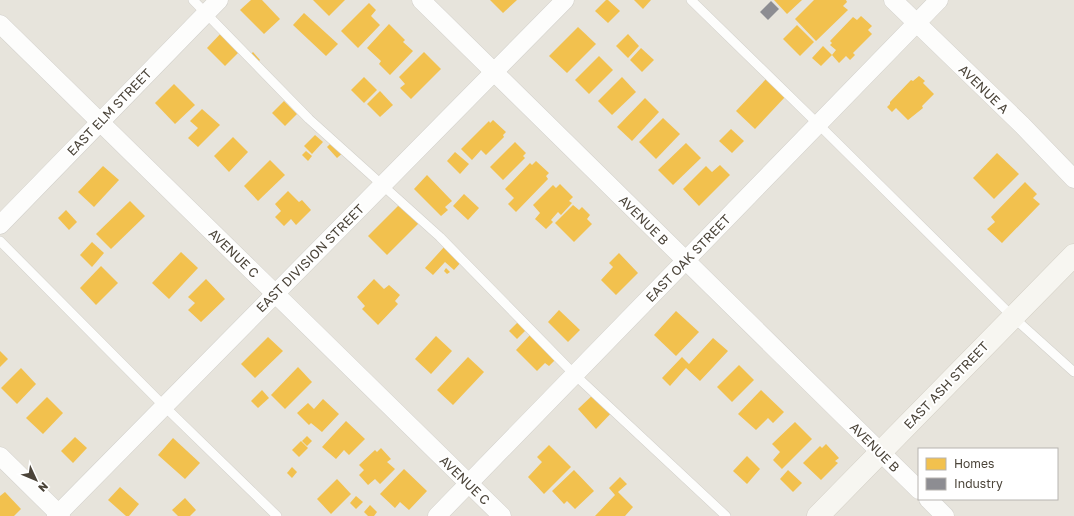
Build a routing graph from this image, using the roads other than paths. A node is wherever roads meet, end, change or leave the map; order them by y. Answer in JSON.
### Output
{"nodes":[{"id":1,"x":194,"y":0,"type":"edge"},
{"id":2,"x":219,"y":0,"type":"edge"},
{"id":3,"x":421,"y":0,"type":"edge"},
{"id":4,"x":565,"y":0,"type":"edge"},
{"id":5,"x":691,"y":0,"type":"edge"},
{"id":6,"x":893,"y":0,"type":"edge"},
{"id":7,"x":939,"y":0,"type":"edge"},
{"id":8,"x":206,"y":13,"type":"junction"},
{"id":9,"x":917,"y":23,"type":"junction"},
{"id":10,"x":0,"y":24,"type":"edge"},
{"id":11,"x":494,"y":72,"type":"junction"},
{"id":12,"x":100,"y":122,"type":"junction"},
{"id":13,"x":818,"y":124,"type":"junction"},
{"id":14,"x":1074,"y":179,"type":"edge"},
{"id":15,"x":382,"y":185,"type":"junction"},
{"id":16,"x":0,"y":225,"type":"edge"},
{"id":17,"x":0,"y":241,"type":"edge"},
{"id":18,"x":1074,"y":254,"type":"edge"},
{"id":19,"x":686,"y":261,"type":"junction"},
{"id":20,"x":275,"y":294,"type":"junction"},
{"id":21,"x":1013,"y":317,"type":"junction"},
{"id":22,"x":1074,"y":372,"type":"edge"},
{"id":23,"x":575,"y":374,"type":"junction"},
{"id":24,"x":164,"y":406,"type":"junction"},
{"id":25,"x":880,"y":452,"type":"junction"},
{"id":26,"x":0,"y":456,"type":"edge"},
{"id":27,"x":469,"y":484,"type":"junction"},
{"id":28,"x":918,"y":489,"type":"edge"},
{"id":29,"x":929,"y":500,"type":"edge"},
{"id":30,"x":59,"y":515,"type":"edge"},
{"id":31,"x":277,"y":516,"type":"edge"},
{"id":32,"x":437,"y":516,"type":"edge"},
{"id":33,"x":502,"y":516,"type":"edge"},
{"id":34,"x":726,"y":516,"type":"edge"},
{"id":35,"x":818,"y":516,"type":"edge"},
{"id":36,"x":945,"y":516,"type":"edge"}],
"edges":[{"from":1,"to":8,"type":"lane"},
{"from":2,"to":8,"type":"street","name":"EAST ELM STREET"},
{"from":3,"to":11,"type":"street","name":"AVENUE B"},
{"from":4,"to":11,"type":"street","name":"EAST DIVISION STREET"},
{"from":5,"to":13,"type":"lane"},
{"from":6,"to":9,"type":"street","name":"AVENUE A"},
{"from":7,"to":9,"type":"street","name":"EAST OAK STREET"},
{"from":8,"to":12,"type":"street","name":"EAST ELM STREET"},
{"from":8,"to":15,"type":"lane"},
{"from":9,"to":13,"type":"street","name":"EAST OAK STREET"},
{"from":9,"to":14,"type":"street","name":"AVENUE A"},
{"from":10,"to":12,"type":"street","name":"AVENUE C"},
{"from":11,"to":15,"type":"street","name":"EAST DIVISION STREET"},
{"from":11,"to":19,"type":"street","name":"AVENUE B"},
{"from":12,"to":16,"type":"street","name":"EAST ELM STREET"},
{"from":12,"to":20,"type":"street","name":"AVENUE C"},
{"from":13,"to":19,"type":"street","name":"EAST OAK STREET"},
{"from":13,"to":21,"type":"lane"},
{"from":15,"to":20,"type":"street","name":"EAST DIVISION STREET"},
{"from":15,"to":23,"type":"lane"},
{"from":17,"to":24,"type":"lane"},
{"from":18,"to":21,"type":"street","name":"EAST ASH STREET"},
{"from":19,"to":23,"type":"street","name":"EAST OAK STREET"},
{"from":19,"to":25,"type":"street","name":"AVENUE B"},
{"from":20,"to":24,"type":"street","name":"EAST DIVISION STREET"},
{"from":20,"to":27,"type":"street","name":"AVENUE C"},
{"from":21,"to":22,"type":"lane"},
{"from":21,"to":25,"type":"street","name":"EAST ASH STREET"},
{"from":23,"to":27,"type":"street","name":"EAST OAK STREET"},
{"from":23,"to":34,"type":"lane"},
{"from":24,"to":30,"type":"street","name":"EAST DIVISION STREET"},
{"from":24,"to":31,"type":"lane"},
{"from":25,"to":28,"type":"street","name":"AVENUE B"},
{"from":25,"to":35,"type":"street","name":"EAST ASH STREET"},
{"from":26,"to":30,"type":"street"},
{"from":27,"to":32,"type":"street","name":"EAST OAK STREET"},
{"from":27,"to":33,"type":"street","name":"AVENUE C"},
{"from":29,"to":36,"type":"street"}]}
